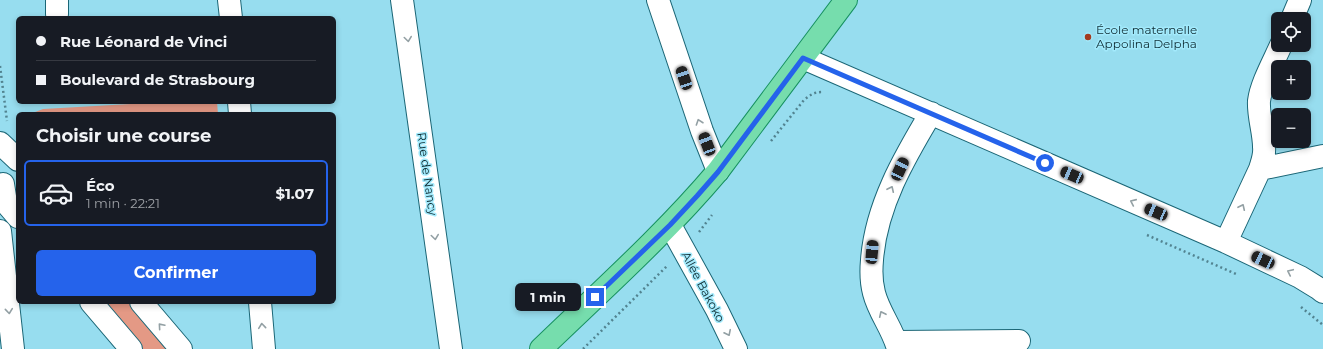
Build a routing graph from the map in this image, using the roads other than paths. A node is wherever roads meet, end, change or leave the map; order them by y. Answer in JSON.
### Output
{"nodes":[{"id":1,"x":229,"y":0,"type":"edge"},
{"id":2,"x":402,"y":0,"type":"edge"},
{"id":3,"x":658,"y":0,"type":"edge"},
{"id":4,"x":846,"y":0,"type":"edge"},
{"id":5,"x":1300,"y":0,"type":"edge"},
{"id":6,"x":1295,"y":12,"type":"edge"},
{"id":7,"x":231,"y":16,"type":"edge"},
{"id":8,"x":1278,"y":52,"type":"edge"},
{"id":9,"x":803,"y":58,"type":"junction"},
{"id":10,"x":931,"y":113,"type":"junction"},
{"id":11,"x":4,"y":135,"type":"edge"},
{"id":12,"x":16,"y":156,"type":"edge"},
{"id":13,"x":1323,"y":156,"type":"edge"},
{"id":14,"x":1260,"y":169,"type":"junction"},
{"id":15,"x":718,"y":172,"type":"junction"},
{"id":16,"x":3,"y":184,"type":"dead end"},
{"id":17,"x":16,"y":215,"type":"edge"},
{"id":18,"x":670,"y":225,"type":"junction"},
{"id":19,"x":0,"y":231,"type":"edge"},
{"id":20,"x":1226,"y":242,"type":"junction"},
{"id":21,"x":1323,"y":292,"type":"edge"},
{"id":22,"x":93,"y":304,"type":"edge"},
{"id":23,"x":143,"y":304,"type":"edge"},
{"id":24,"x":260,"y":304,"type":"edge"},
{"id":25,"x":1019,"y":341,"type":"dead end"},
{"id":26,"x":897,"y":346,"type":"edge"},
{"id":27,"x":13,"y":349,"type":"edge"},
{"id":28,"x":131,"y":349,"type":"edge"},
{"id":29,"x":181,"y":349,"type":"edge"},
{"id":30,"x":264,"y":349,"type":"edge"},
{"id":31,"x":451,"y":349,"type":"edge"},
{"id":32,"x":541,"y":349,"type":"edge"},
{"id":33,"x":736,"y":349,"type":"edge"}],
"edges":[{"from":1,"to":7,"type":"street"},
{"from":2,"to":31,"type":"street","name":"Rue de Nancy","one_way":true},
{"from":15,"to":3,"type":"street","one_way":true},
{"from":4,"to":9,"type":"main road"},
{"from":5,"to":6,"type":"street"},
{"from":8,"to":14,"type":"street"},
{"from":9,"to":10,"type":"street"},
{"from":9,"to":15,"type":"main road"},
{"from":20,"to":10,"type":"street","one_way":true},
{"from":26,"to":10,"type":"street","one_way":true},
{"from":11,"to":12,"type":"street"},
{"from":13,"to":14,"type":"street"},
{"from":20,"to":14,"type":"street","one_way":true},
{"from":15,"to":18,"type":"main road"},
{"from":16,"to":17,"type":"street"},
{"from":18,"to":32,"type":"main road"},
{"from":18,"to":33,"type":"street","name":"Allée Bakoko","one_way":true},
{"from":19,"to":27,"type":"street","one_way":true},
{"from":21,"to":20,"type":"street","one_way":true},
{"from":22,"to":28,"type":"street"},
{"from":29,"to":23,"type":"street","one_way":true},
{"from":30,"to":24,"type":"street","one_way":true},
{"from":25,"to":26,"type":"street"}]}
